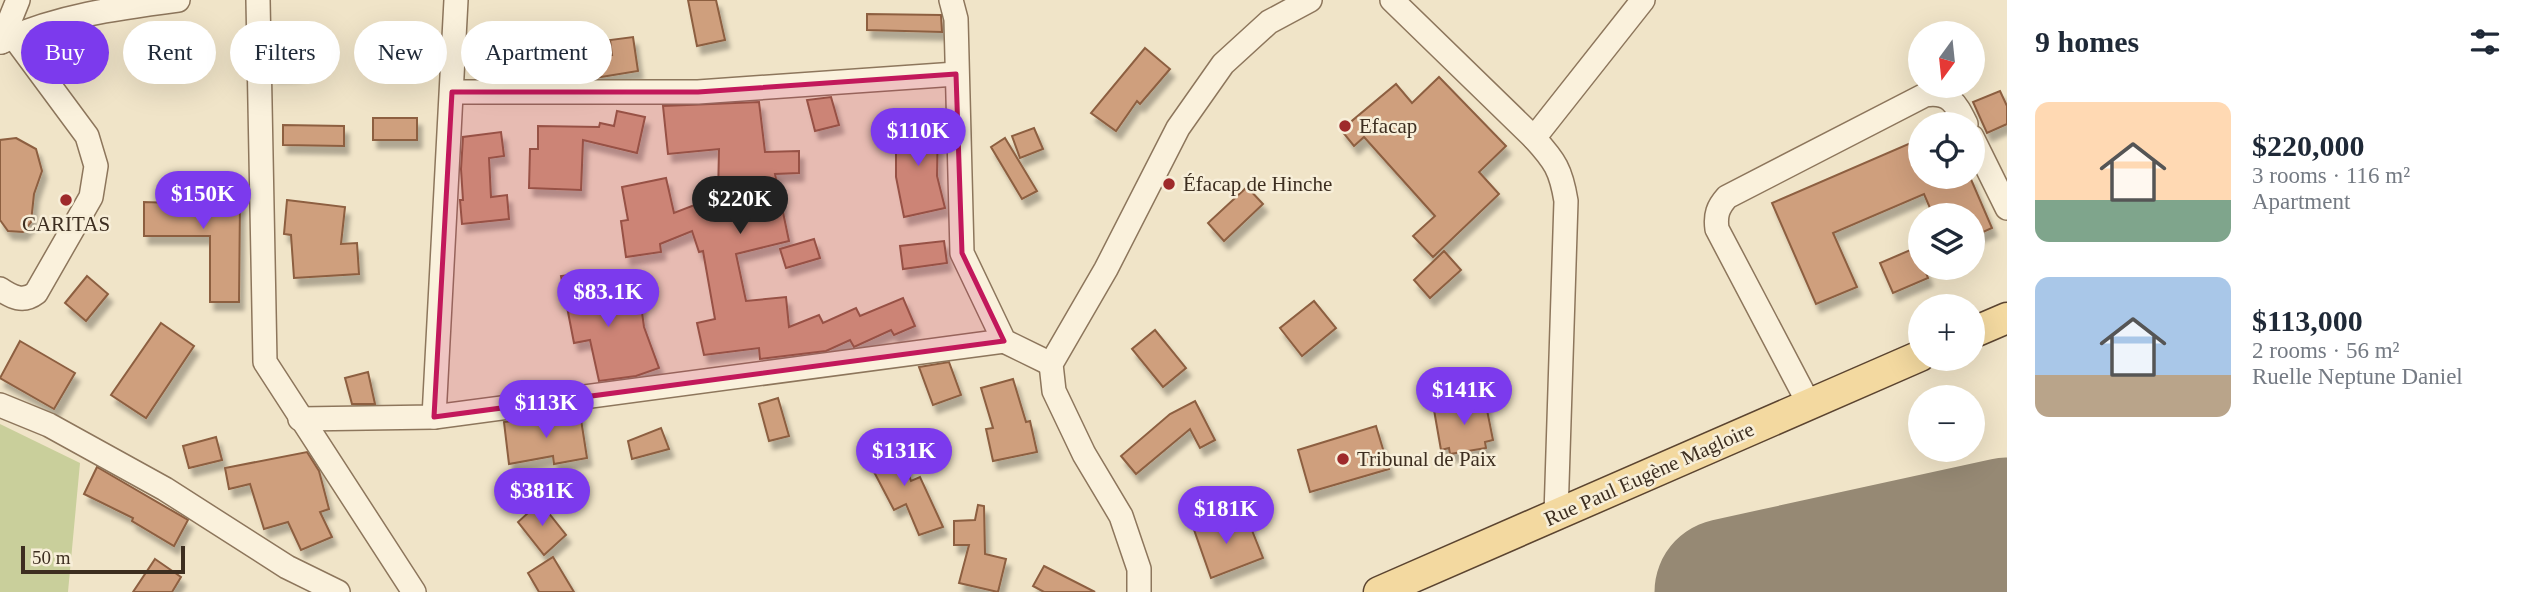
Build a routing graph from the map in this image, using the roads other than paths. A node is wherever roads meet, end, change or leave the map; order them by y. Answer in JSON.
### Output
{"nodes":[{"id":1,"x":18,"y":0,"type":"edge"},
{"id":2,"x":178,"y":0,"type":"edge"},
{"id":3,"x":258,"y":0,"type":"edge"},
{"id":4,"x":456,"y":0,"type":"edge"},
{"id":5,"x":951,"y":0,"type":"edge"},
{"id":6,"x":1310,"y":0,"type":"edge"},
{"id":7,"x":1392,"y":0,"type":"edge"},
{"id":8,"x":1643,"y":0,"type":"edge"},
{"id":9,"x":5,"y":40,"type":"edge"},
{"id":10,"x":956,"y":74,"type":"junction"},
{"id":11,"x":452,"y":92,"type":"junction"},
{"id":12,"x":1959,"y":112,"type":"edge"},
{"id":13,"x":1534,"y":138,"type":"junction"},
{"id":14,"x":1985,"y":163,"type":"edge"},
{"id":15,"x":2007,"y":208,"type":"edge"},
{"id":16,"x":0,"y":289,"type":"edge"},
{"id":17,"x":2007,"y":318,"type":"edge"},
{"id":18,"x":1985,"y":327,"type":"edge"},
{"id":19,"x":1004,"y":341,"type":"junction"},
{"id":20,"x":1908,"y":361,"type":"edge"},
{"id":21,"x":1051,"y":364,"type":"junction"},
{"id":22,"x":1809,"y":404,"type":"junction"},
{"id":23,"x":0,"y":405,"type":"edge"},
{"id":24,"x":434,"y":417,"type":"junction"},
{"id":25,"x":300,"y":419,"type":"junction"},
{"id":26,"x":1556,"y":515,"type":"junction"},
{"id":27,"x":338,"y":592,"type":"edge"},
{"id":28,"x":414,"y":592,"type":"edge"},
{"id":29,"x":1139,"y":592,"type":"edge"},
{"id":30,"x":1379,"y":592,"type":"edge"}],
"edges":[{"from":1,"to":9,"type":"street"},
{"from":2,"to":9,"type":"street"},
{"from":3,"to":25,"type":"street"},
{"from":4,"to":11,"type":"street"},
{"from":5,"to":10,"type":"street"},
{"from":6,"to":21,"type":"street"},
{"from":7,"to":13,"type":"street"},
{"from":8,"to":13,"type":"street"},
{"from":9,"to":16,"type":"street"},
{"from":10,"to":11,"type":"street"},
{"from":10,"to":19,"type":"street"},
{"from":11,"to":24,"type":"street"},
{"from":12,"to":22,"type":"street"},
{"from":13,"to":26,"type":"street"},
{"from":14,"to":15,"type":"street"},
{"from":17,"to":18,"type":"main road"},
{"from":19,"to":21,"type":"street"},
{"from":19,"to":24,"type":"street"},
{"from":20,"to":22,"type":"main road","name":"Rue Paul Eugène Magloire"},
{"from":21,"to":29,"type":"street"},
{"from":22,"to":26,"type":"main road","name":"Rue Paul Eugène Magloire"},
{"from":23,"to":27,"type":"street"},
{"from":24,"to":25,"type":"street"},
{"from":25,"to":28,"type":"street"},
{"from":26,"to":30,"type":"main road","name":"Rue Paul Eugène Magloire"}]}
